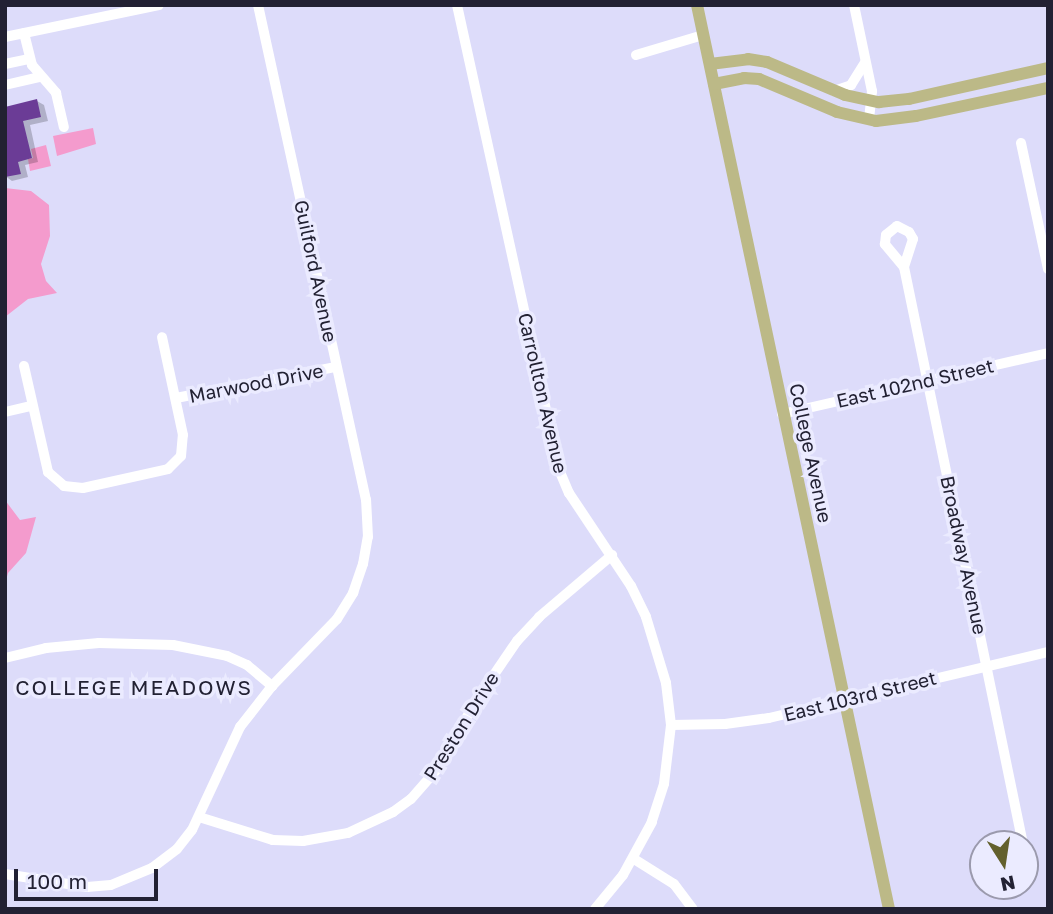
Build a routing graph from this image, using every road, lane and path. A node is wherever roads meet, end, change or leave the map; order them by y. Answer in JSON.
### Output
{"nodes":[{"id":1,"x":159,"y":5,"type":"edge"},
{"id":2,"x":258,"y":5,"type":"edge"},
{"id":3,"x":457,"y":5,"type":"edge"},
{"id":4,"x":697,"y":5,"type":"edge"},
{"id":5,"x":854,"y":5,"type":"edge"},
{"id":6,"x":24,"y":33,"type":"junction"},
{"id":7,"x":703,"y":35,"type":"junction"},
{"id":8,"x":5,"y":37,"type":"edge"},
{"id":9,"x":636,"y":55,"type":"dead end"},
{"id":10,"x":29,"y":59,"type":"junction"},
{"id":11,"x":865,"y":63,"type":"junction"},
{"id":12,"x":5,"y":64,"type":"edge"},
{"id":13,"x":710,"y":64,"type":"junction"},
{"id":14,"x":1048,"y":68,"type":"edge"},
{"id":15,"x":40,"y":76,"type":"junction"},
{"id":16,"x":714,"y":84,"type":"junction"},
{"id":17,"x":5,"y":85,"type":"edge"},
{"id":18,"x":1048,"y":88,"type":"edge"},
{"id":19,"x":834,"y":90,"type":"junction"},
{"id":20,"x":872,"y":102,"type":"junction"},
{"id":21,"x":869,"y":120,"type":"junction"},
{"id":22,"x":64,"y":127,"type":"dead end"},
{"id":23,"x":1021,"y":143,"type":"dead end"},
{"id":24,"x":904,"y":267,"type":"dead end"},
{"id":25,"x":1048,"y":269,"type":"edge"},
{"id":26,"x":162,"y":337,"type":"dead end"},
{"id":27,"x":1048,"y":353,"type":"edge"},
{"id":28,"x":24,"y":366,"type":"dead end"},
{"id":29,"x":336,"y":367,"type":"junction"},
{"id":30,"x":928,"y":381,"type":"junction"},
{"id":31,"x":176,"y":398,"type":"junction"},
{"id":32,"x":32,"y":406,"type":"junction"},
{"id":33,"x":5,"y":412,"type":"edge"},
{"id":34,"x":782,"y":414,"type":"junction"},
{"id":35,"x":612,"y":555,"type":"junction"},
{"id":36,"x":1048,"y":652,"type":"edge"},
{"id":37,"x":5,"y":658,"type":"edge"},
{"id":38,"x":986,"y":666,"type":"junction"},
{"id":39,"x":272,"y":686,"type":"junction"},
{"id":40,"x":844,"y":700,"type":"junction"},
{"id":41,"x":671,"y":725,"type":"junction"},
{"id":42,"x":199,"y":817,"type":"junction"},
{"id":43,"x":1020,"y":830,"type":"edge"},
{"id":44,"x":634,"y":859,"type":"junction"},
{"id":45,"x":5,"y":874,"type":"edge"},
{"id":46,"x":595,"y":909,"type":"edge"},
{"id":47,"x":692,"y":909,"type":"edge"},
{"id":48,"x":889,"y":909,"type":"edge"}],
"edges":[{"from":1,"to":6,"type":"street"},
{"from":2,"to":29,"type":"street","name":"Guilford Avenue"},
{"from":3,"to":35,"type":"street","name":"Carrollton Avenue"},
{"from":4,"to":7,"type":"main road","name":"College Avenue"},
{"from":5,"to":11,"type":"street"},
{"from":6,"to":8,"type":"street"},
{"from":6,"to":10,"type":"street"},
{"from":7,"to":9,"type":"street"},
{"from":7,"to":13,"type":"main road","name":"College Avenue"},
{"from":10,"to":12,"type":"street"},
{"from":10,"to":15,"type":"street"},
{"from":11,"to":19,"type":"street"},
{"from":11,"to":20,"type":"street"},
{"from":13,"to":16,"type":"main road","name":"College Avenue"},
{"from":13,"to":19,"type":"main road"},
{"from":14,"to":20,"type":"main road"},
{"from":15,"to":17,"type":"street"},
{"from":15,"to":22,"type":"street"},
{"from":16,"to":21,"type":"main road"},
{"from":16,"to":34,"type":"main road","name":"College Avenue"},
{"from":18,"to":21,"type":"main road"},
{"from":19,"to":20,"type":"main road"},
{"from":20,"to":21,"type":"street"},
{"from":23,"to":25,"type":"street"},
{"from":24,"to":30,"type":"street","name":"Broadway Avenue"},
{"from":26,"to":31,"type":"street"},
{"from":27,"to":30,"type":"street","name":"East 102nd Street"},
{"from":28,"to":32,"type":"street"},
{"from":29,"to":31,"type":"street","name":"Marwood Drive"},
{"from":29,"to":39,"type":"street","name":"Guilford Avenue"},
{"from":30,"to":34,"type":"street","name":"East 102nd Street"},
{"from":30,"to":38,"type":"street","name":"Broadway Avenue"},
{"from":31,"to":32,"type":"street"},
{"from":32,"to":33,"type":"street"},
{"from":34,"to":40,"type":"main road","name":"College Avenue"},
{"from":35,"to":41,"type":"street","name":"Carrollton Avenue"},
{"from":35,"to":42,"type":"street","name":"Preston Drive"},
{"from":36,"to":38,"type":"street","name":"East 103rd Street"},
{"from":37,"to":39,"type":"street"},
{"from":38,"to":40,"type":"street","name":"East 103rd Street"},
{"from":38,"to":43,"type":"street","name":"Broadway Avenue"},
{"from":39,"to":42,"type":"street","name":"Guilford Avenue"},
{"from":40,"to":41,"type":"street","name":"East 103rd Street"},
{"from":40,"to":48,"type":"main road","name":"College Avenue"},
{"from":41,"to":44,"type":"street","name":"Carrollton Avenue"},
{"from":42,"to":45,"type":"street","name":"Guilford Avenue"},
{"from":44,"to":46,"type":"street","name":"Carrollton Avenue"},
{"from":44,"to":47,"type":"street"}]}
